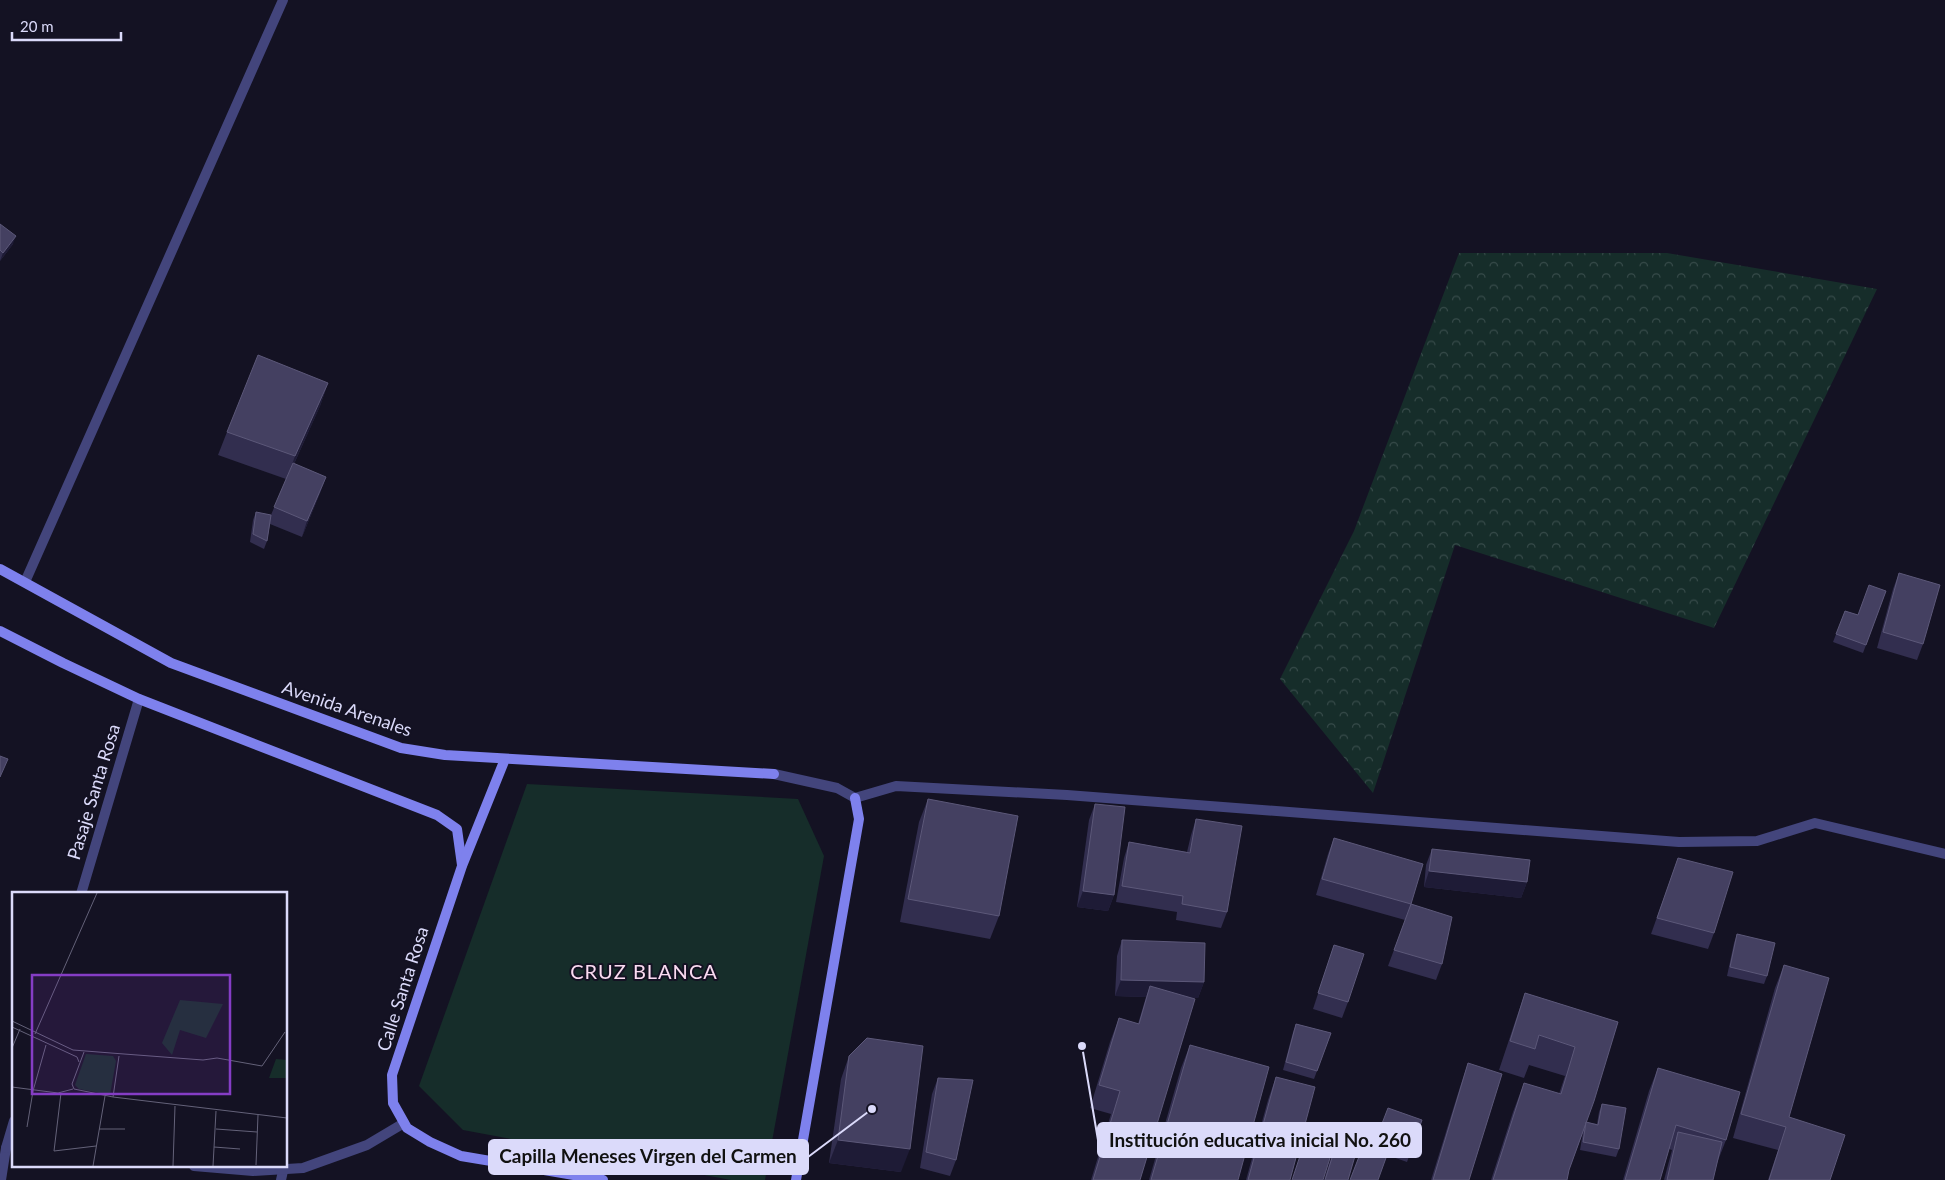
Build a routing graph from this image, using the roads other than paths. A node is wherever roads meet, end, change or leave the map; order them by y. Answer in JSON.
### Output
{"nodes":[{"id":1,"x":283,"y":0,"type":"edge"},
{"id":2,"x":0,"y":569,"type":"edge"},
{"id":3,"x":24,"y":582,"type":"junction"},
{"id":4,"x":0,"y":631,"type":"edge"},
{"id":5,"x":139,"y":698,"type":"junction"},
{"id":6,"x":505,"y":758,"type":"junction"},
{"id":7,"x":774,"y":774,"type":"joint"},
{"id":8,"x":855,"y":798,"type":"junction"},
{"id":9,"x":1945,"y":854,"type":"edge"},
{"id":10,"x":462,"y":866,"type":"junction"},
{"id":11,"x":82,"y":892,"type":"edge"},
{"id":12,"x":404,"y":1123,"type":"junction"},
{"id":13,"x":12,"y":1128,"type":"edge"},
{"id":14,"x":6,"y":1148,"type":"edge"},
{"id":15,"x":218,"y":1168,"type":"edge"},
{"id":16,"x":282,"y":1175,"type":"edge"},
{"id":17,"x":1,"y":1180,"type":"edge"},
{"id":18,"x":603,"y":1180,"type":"edge"},
{"id":19,"x":796,"y":1180,"type":"edge"}],
"edges":[{"from":1,"to":3,"type":"street"},
{"from":2,"to":3,"type":"main road","name":"Avenida Arenales"},
{"from":3,"to":6,"type":"main road","name":"Avenida Arenales"},
{"from":4,"to":5,"type":"main road"},
{"from":5,"to":10,"type":"main road"},
{"from":5,"to":11,"type":"street","name":"Pasaje Santa Rosa"},
{"from":6,"to":7,"type":"main road","name":"Avenida Arenales"},
{"from":6,"to":10,"type":"main road","name":"Calle Santa Rosa"},
{"from":7,"to":8,"type":"street"},
{"from":8,"to":9,"type":"street"},
{"from":8,"to":19,"type":"main road"},
{"from":10,"to":12,"type":"main road","name":"Calle Santa Rosa"},
{"from":12,"to":16,"type":"street"},
{"from":12,"to":18,"type":"main road"},
{"from":13,"to":14,"type":"street"},
{"from":14,"to":17,"type":"street"},
{"from":15,"to":16,"type":"street"}]}
